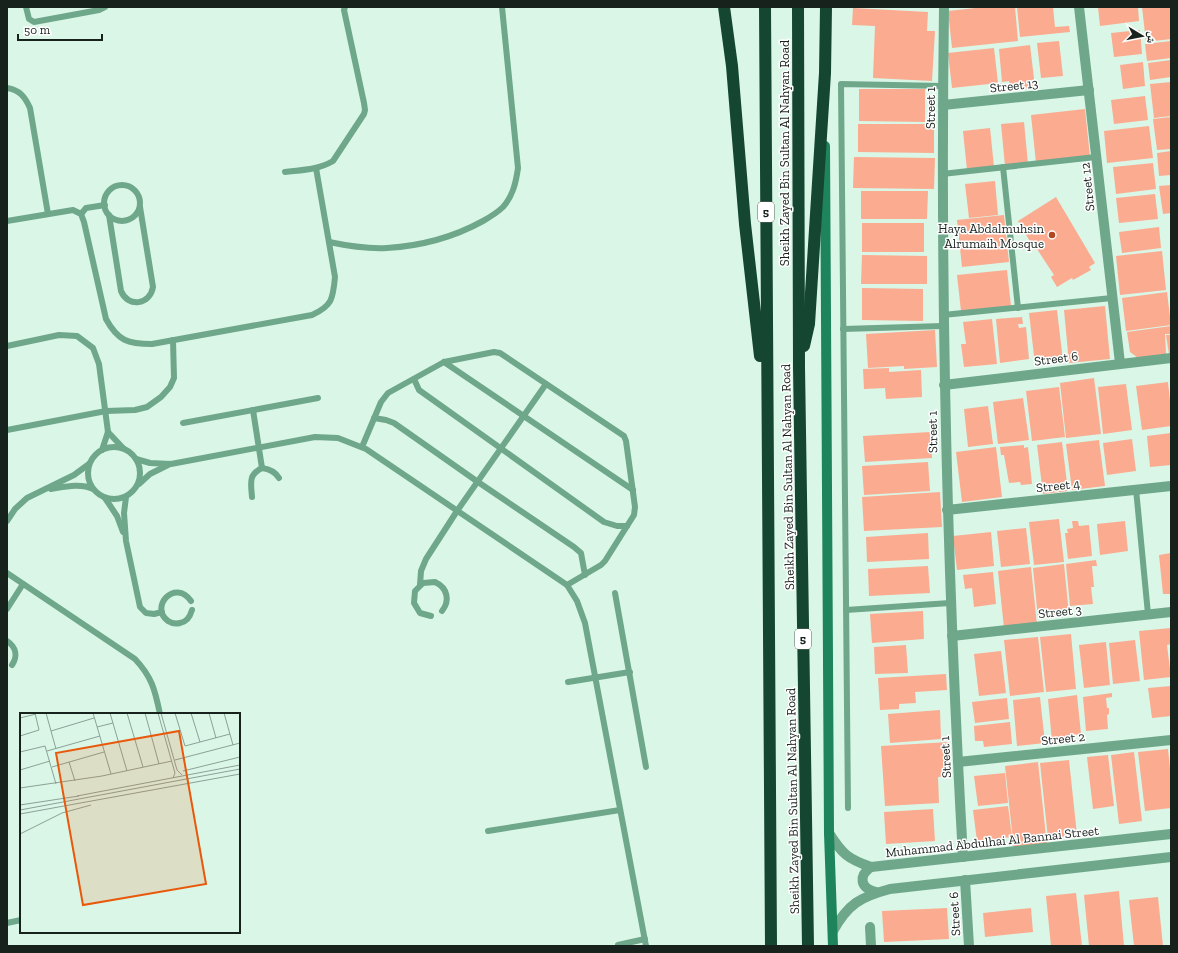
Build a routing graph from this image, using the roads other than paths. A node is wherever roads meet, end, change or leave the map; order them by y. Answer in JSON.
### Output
{"nodes":[{"id":1,"x":26,"y":7,"type":"edge"},
{"id":2,"x":105,"y":7,"type":"edge"},
{"id":3,"x":345,"y":7,"type":"edge"},
{"id":4,"x":502,"y":7,"type":"edge"},
{"id":5,"x":724,"y":7,"type":"edge"},
{"id":6,"x":765,"y":7,"type":"edge"},
{"id":7,"x":798,"y":7,"type":"edge"},
{"id":8,"x":826,"y":7,"type":"edge"},
{"id":9,"x":944,"y":7,"type":"edge"},
{"id":10,"x":1079,"y":7,"type":"edge"},
{"id":11,"x":825,"y":73,"type":"junction"},
{"id":12,"x":943,"y":86,"type":"junction"},
{"id":13,"x":7,"y":88,"type":"edge"},
{"id":14,"x":1089,"y":90,"type":"junction"},
{"id":15,"x":943,"y":105,"type":"junction"},
{"id":16,"x":1096,"y":157,"type":"junction"},
{"id":17,"x":1003,"y":167,"type":"junction"},
{"id":18,"x":316,"y":168,"type":"junction"},
{"id":19,"x":285,"y":172,"type":"dead end"},
{"id":20,"x":942,"y":174,"type":"junction"},
{"id":21,"x":105,"y":205,"type":"junction"},
{"id":22,"x":140,"y":207,"type":"junction"},
{"id":23,"x":48,"y":214,"type":"junction"},
{"id":24,"x":81,"y":214,"type":"junction"},
{"id":25,"x":109,"y":215,"type":"junction"},
{"id":26,"x":7,"y":221,"type":"edge"},
{"id":27,"x":329,"y":242,"type":"junction"},
{"id":28,"x":1112,"y":298,"type":"junction"},
{"id":29,"x":1018,"y":308,"type":"junction"},
{"id":30,"x":943,"y":315,"type":"junction"},
{"id":31,"x":943,"y":326,"type":"junction"},
{"id":32,"x":843,"y":328,"type":"junction"},
{"id":33,"x":173,"y":340,"type":"junction"},
{"id":34,"x":7,"y":346,"type":"edge"},
{"id":35,"x":1171,"y":358,"type":"edge"},
{"id":36,"x":444,"y":362,"type":"junction"},
{"id":37,"x":1120,"y":363,"type":"junction"},
{"id":38,"x":799,"y":367,"type":"junction"},
{"id":39,"x":414,"y":379,"type":"junction"},
{"id":40,"x":546,"y":384,"type":"junction"},
{"id":41,"x":944,"y":385,"type":"junction"},
{"id":42,"x":318,"y":398,"type":"dead end"},
{"id":43,"x":106,"y":410,"type":"junction"},
{"id":44,"x":253,"y":410,"type":"junction"},
{"id":45,"x":523,"y":417,"type":"junction"},
{"id":46,"x":767,"y":417,"type":"junction"},
{"id":47,"x":374,"y":418,"type":"junction"},
{"id":48,"x":183,"y":423,"type":"dead end"},
{"id":49,"x":7,"y":430,"type":"edge"},
{"id":50,"x":108,"y":432,"type":"junction"},
{"id":51,"x":259,"y":447,"type":"junction"},
{"id":52,"x":362,"y":447,"type":"junction"},
{"id":53,"x":123,"y":448,"type":"junction"},
{"id":54,"x":502,"y":448,"type":"junction"},
{"id":55,"x":102,"y":450,"type":"junction"},
{"id":56,"x":136,"y":459,"type":"junction"},
{"id":57,"x":90,"y":464,"type":"junction"},
{"id":58,"x":171,"y":464,"type":"junction"},
{"id":59,"x":262,"y":468,"type":"junction"},
{"id":60,"x":279,"y":478,"type":"dead end"},
{"id":61,"x":478,"y":482,"type":"junction"},
{"id":62,"x":138,"y":484,"type":"junction"},
{"id":63,"x":1171,"y":486,"type":"edge"},
{"id":64,"x":93,"y":489,"type":"junction"},
{"id":65,"x":1136,"y":489,"type":"junction"},
{"id":66,"x":45,"y":490,"type":"junction"},
{"id":67,"x":633,"y":490,"type":"junction"},
{"id":68,"x":126,"y":497,"type":"junction"},
{"id":69,"x":252,"y":497,"type":"dead end"},
{"id":70,"x":105,"y":498,"type":"junction"},
{"id":71,"x":947,"y":510,"type":"junction"},
{"id":72,"x":457,"y":511,"type":"junction"},
{"id":73,"x":7,"y":521,"type":"edge"},
{"id":74,"x":627,"y":526,"type":"junction"},
{"id":75,"x":126,"y":541,"type":"junction"},
{"id":76,"x":7,"y":573,"type":"edge"},
{"id":77,"x":585,"y":575,"type":"junction"},
{"id":78,"x":23,"y":584,"type":"junction"},
{"id":79,"x":420,"y":585,"type":"junction"},
{"id":80,"x":567,"y":585,"type":"junction"},
{"id":81,"x":615,"y":593,"type":"dead end"},
{"id":82,"x":191,"y":602,"type":"dead end"},
{"id":83,"x":950,"y":603,"type":"junction"},
{"id":84,"x":7,"y":609,"type":"edge"},
{"id":85,"x":192,"y":610,"type":"dead end"},
{"id":86,"x":846,"y":610,"type":"junction"},
{"id":87,"x":442,"y":611,"type":"dead end"},
{"id":88,"x":162,"y":612,"type":"junction"},
{"id":89,"x":1171,"y":612,"type":"edge"},
{"id":90,"x":1148,"y":614,"type":"junction"},
{"id":91,"x":431,"y":616,"type":"dead end"},
{"id":92,"x":952,"y":636,"type":"junction"},
{"id":93,"x":7,"y":641,"type":"edge"},
{"id":94,"x":12,"y":665,"type":"dead end"},
{"id":95,"x":630,"y":672,"type":"junction"},
{"id":96,"x":596,"y":677,"type":"junction"},
{"id":97,"x":568,"y":682,"type":"dead end"},
{"id":98,"x":160,"y":713,"type":"edge"},
{"id":99,"x":1171,"y":740,"type":"edge"},
{"id":100,"x":958,"y":762,"type":"junction"},
{"id":101,"x":646,"y":767,"type":"dead end"},
{"id":102,"x":848,"y":808,"type":"dead end"},
{"id":103,"x":620,"y":810,"type":"junction"},
{"id":104,"x":488,"y":830,"type":"dead end"},
{"id":105,"x":829,"y":833,"type":"junction"},
{"id":106,"x":1171,"y":834,"type":"edge"},
{"id":107,"x":963,"y":857,"type":"junction"},
{"id":108,"x":1171,"y":857,"type":"edge"},
{"id":109,"x":871,"y":867,"type":"junction"},
{"id":110,"x":965,"y":880,"type":"junction"},
{"id":111,"x":876,"y":892,"type":"junction"},
{"id":112,"x":20,"y":920,"type":"edge"},
{"id":113,"x":7,"y":923,"type":"edge"},
{"id":114,"x":870,"y":927,"type":"dead end"},
{"id":115,"x":833,"y":931,"type":"junction"},
{"id":116,"x":646,"y":943,"type":"edge"},
{"id":117,"x":618,"y":945,"type":"edge"},
{"id":118,"x":770,"y":946,"type":"edge"},
{"id":119,"x":808,"y":946,"type":"edge"},
{"id":120,"x":833,"y":946,"type":"edge"},
{"id":121,"x":871,"y":946,"type":"edge"},
{"id":122,"x":969,"y":946,"type":"edge"}],
"edges":[{"from":1,"to":2,"type":"lane"},
{"from":3,"to":18,"type":"lane"},
{"from":4,"to":27,"type":"lane"},
{"from":5,"to":46,"type":"highway"},
{"from":6,"to":46,"type":"highway","name":"Sheikh Zayed Bin Sultan Al Nahyan Road","number":"5"},
{"from":7,"to":38,"type":"highway","name":"Sheikh Zayed Bin Sultan Al Nahyan Road","number":"5"},
{"from":8,"to":11,"type":"highway"},
{"from":9,"to":12,"type":"street","name":"Street 1"},
{"from":10,"to":14,"type":"street","name":"Street 12"},
{"from":11,"to":38,"type":"highway"},
{"from":11,"to":105,"type":"main road"},
{"from":12,"to":15,"type":"street","name":"Street 1"},
{"from":12,"to":32,"type":"lane"},
{"from":13,"to":23,"type":"lane"},
{"from":14,"to":15,"type":"street","name":"Street 13"},
{"from":14,"to":16,"type":"street","name":"Street 12"},
{"from":15,"to":20,"type":"street","name":"Street 1"},
{"from":16,"to":17,"type":"lane"},
{"from":16,"to":28,"type":"street","name":"Street 12"},
{"from":17,"to":20,"type":"lane"},
{"from":17,"to":29,"type":"lane"},
{"from":18,"to":19,"type":"lane"},
{"from":18,"to":27,"type":"lane"},
{"from":20,"to":30,"type":"street","name":"Street 1"},
{"from":21,"to":22,"type":"lane"},
{"from":21,"to":24,"type":"lane"},
{"from":21,"to":25,"type":"lane"},
{"from":22,"to":25,"type":"lane"},
{"from":22,"to":25,"type":"lane"},
{"from":23,"to":24,"type":"lane"},
{"from":23,"to":26,"type":"lane"},
{"from":24,"to":33,"type":"lane"},
{"from":27,"to":33,"type":"lane"},
{"from":28,"to":29,"type":"lane"},
{"from":28,"to":37,"type":"street","name":"Street 12"},
{"from":29,"to":30,"type":"lane"},
{"from":30,"to":31,"type":"street","name":"Street 1"},
{"from":31,"to":32,"type":"lane"},
{"from":31,"to":41,"type":"street","name":"Street 1"},
{"from":32,"to":86,"type":"lane"},
{"from":33,"to":43,"type":"lane"},
{"from":34,"to":43,"type":"lane"},
{"from":35,"to":37,"type":"street","name":"Street 6"},
{"from":36,"to":39,"type":"lane"},
{"from":36,"to":40,"type":"lane"},
{"from":36,"to":45,"type":"lane"},
{"from":37,"to":41,"type":"street","name":"Street 6"},
{"from":38,"to":119,"type":"highway","name":"Sheikh Zayed Bin Sultan Al Nahyan Road","number":"5"},
{"from":39,"to":47,"type":"lane"},
{"from":39,"to":54,"type":"lane"},
{"from":40,"to":45,"type":"lane"},
{"from":40,"to":67,"type":"lane"},
{"from":41,"to":71,"type":"street","name":"Street 1"},
{"from":42,"to":44,"type":"lane"},
{"from":43,"to":49,"type":"lane"},
{"from":43,"to":50,"type":"lane"},
{"from":44,"to":48,"type":"lane"},
{"from":44,"to":51,"type":"lane"},
{"from":45,"to":54,"type":"lane"},
{"from":45,"to":67,"type":"lane"},
{"from":46,"to":118,"type":"highway","name":"Sheikh Zayed Bin Sultan Al Nahyan Road","number":"5"},
{"from":47,"to":52,"type":"lane"},
{"from":47,"to":61,"type":"lane"},
{"from":50,"to":53,"type":"lane"},
{"from":50,"to":55,"type":"lane"},
{"from":51,"to":52,"type":"lane"},
{"from":51,"to":58,"type":"lane"},
{"from":51,"to":59,"type":"lane"},
{"from":52,"to":72,"type":"lane"},
{"from":53,"to":55,"type":"lane"},
{"from":53,"to":56,"type":"lane"},
{"from":54,"to":61,"type":"lane"},
{"from":54,"to":74,"type":"lane"},
{"from":55,"to":57,"type":"lane"},
{"from":56,"to":58,"type":"lane"},
{"from":56,"to":62,"type":"lane"},
{"from":57,"to":64,"type":"lane"},
{"from":57,"to":66,"type":"lane"},
{"from":58,"to":62,"type":"lane"},
{"from":59,"to":60,"type":"lane"},
{"from":59,"to":69,"type":"lane"},
{"from":61,"to":72,"type":"lane"},
{"from":61,"to":77,"type":"lane"},
{"from":62,"to":68,"type":"lane"},
{"from":63,"to":65,"type":"street","name":"Street 4"},
{"from":64,"to":66,"type":"lane"},
{"from":64,"to":70,"type":"lane"},
{"from":65,"to":71,"type":"street","name":"Street 4"},
{"from":65,"to":90,"type":"lane"},
{"from":66,"to":73,"type":"lane"},
{"from":67,"to":74,"type":"lane"},
{"from":68,"to":70,"type":"lane"},
{"from":68,"to":75,"type":"lane"},
{"from":70,"to":75,"type":"lane"},
{"from":71,"to":83,"type":"street","name":"Street 1"},
{"from":72,"to":79,"type":"lane"},
{"from":72,"to":80,"type":"lane"},
{"from":74,"to":77,"type":"lane"},
{"from":75,"to":88,"type":"lane"},
{"from":76,"to":78,"type":"lane"},
{"from":77,"to":80,"type":"lane"},
{"from":78,"to":84,"type":"lane"},
{"from":78,"to":98,"type":"lane"},
{"from":79,"to":87,"type":"lane"},
{"from":79,"to":91,"type":"lane"},
{"from":80,"to":96,"type":"lane"},
{"from":81,"to":95,"type":"lane"},
{"from":82,"to":88,"type":"lane"},
{"from":83,"to":86,"type":"lane"},
{"from":83,"to":92,"type":"street","name":"Street 1"},
{"from":85,"to":88,"type":"lane"},
{"from":86,"to":102,"type":"lane"},
{"from":89,"to":90,"type":"street","name":"Street 3"},
{"from":90,"to":92,"type":"street","name":"Street 3"},
{"from":92,"to":100,"type":"street","name":"Street 1"},
{"from":93,"to":94,"type":"lane"},
{"from":95,"to":96,"type":"lane"},
{"from":95,"to":101,"type":"lane"},
{"from":96,"to":97,"type":"lane"},
{"from":96,"to":103,"type":"lane"},
{"from":99,"to":100,"type":"street","name":"Street 2"},
{"from":100,"to":107,"type":"street","name":"Street 1"},
{"from":103,"to":104,"type":"lane"},
{"from":103,"to":116,"type":"lane"},
{"from":105,"to":109,"type":"street","name":"Muhammad Abdulhai Al Bannai Street"},
{"from":105,"to":115,"type":"main road"},
{"from":106,"to":107,"type":"street","name":"Muhammad Abdulhai Al Bannai Street"},
{"from":107,"to":109,"type":"street","name":"Muhammad Abdulhai Al Bannai Street"},
{"from":108,"to":110,"type":"street"},
{"from":109,"to":111,"type":"street"},
{"from":110,"to":111,"type":"street"},
{"from":110,"to":122,"type":"street","name":"Street 6"},
{"from":111,"to":115,"type":"street"},
{"from":112,"to":113,"type":"lane"},
{"from":114,"to":121,"type":"street"},
{"from":115,"to":120,"type":"main road"},
{"from":116,"to":117,"type":"lane"}]}
